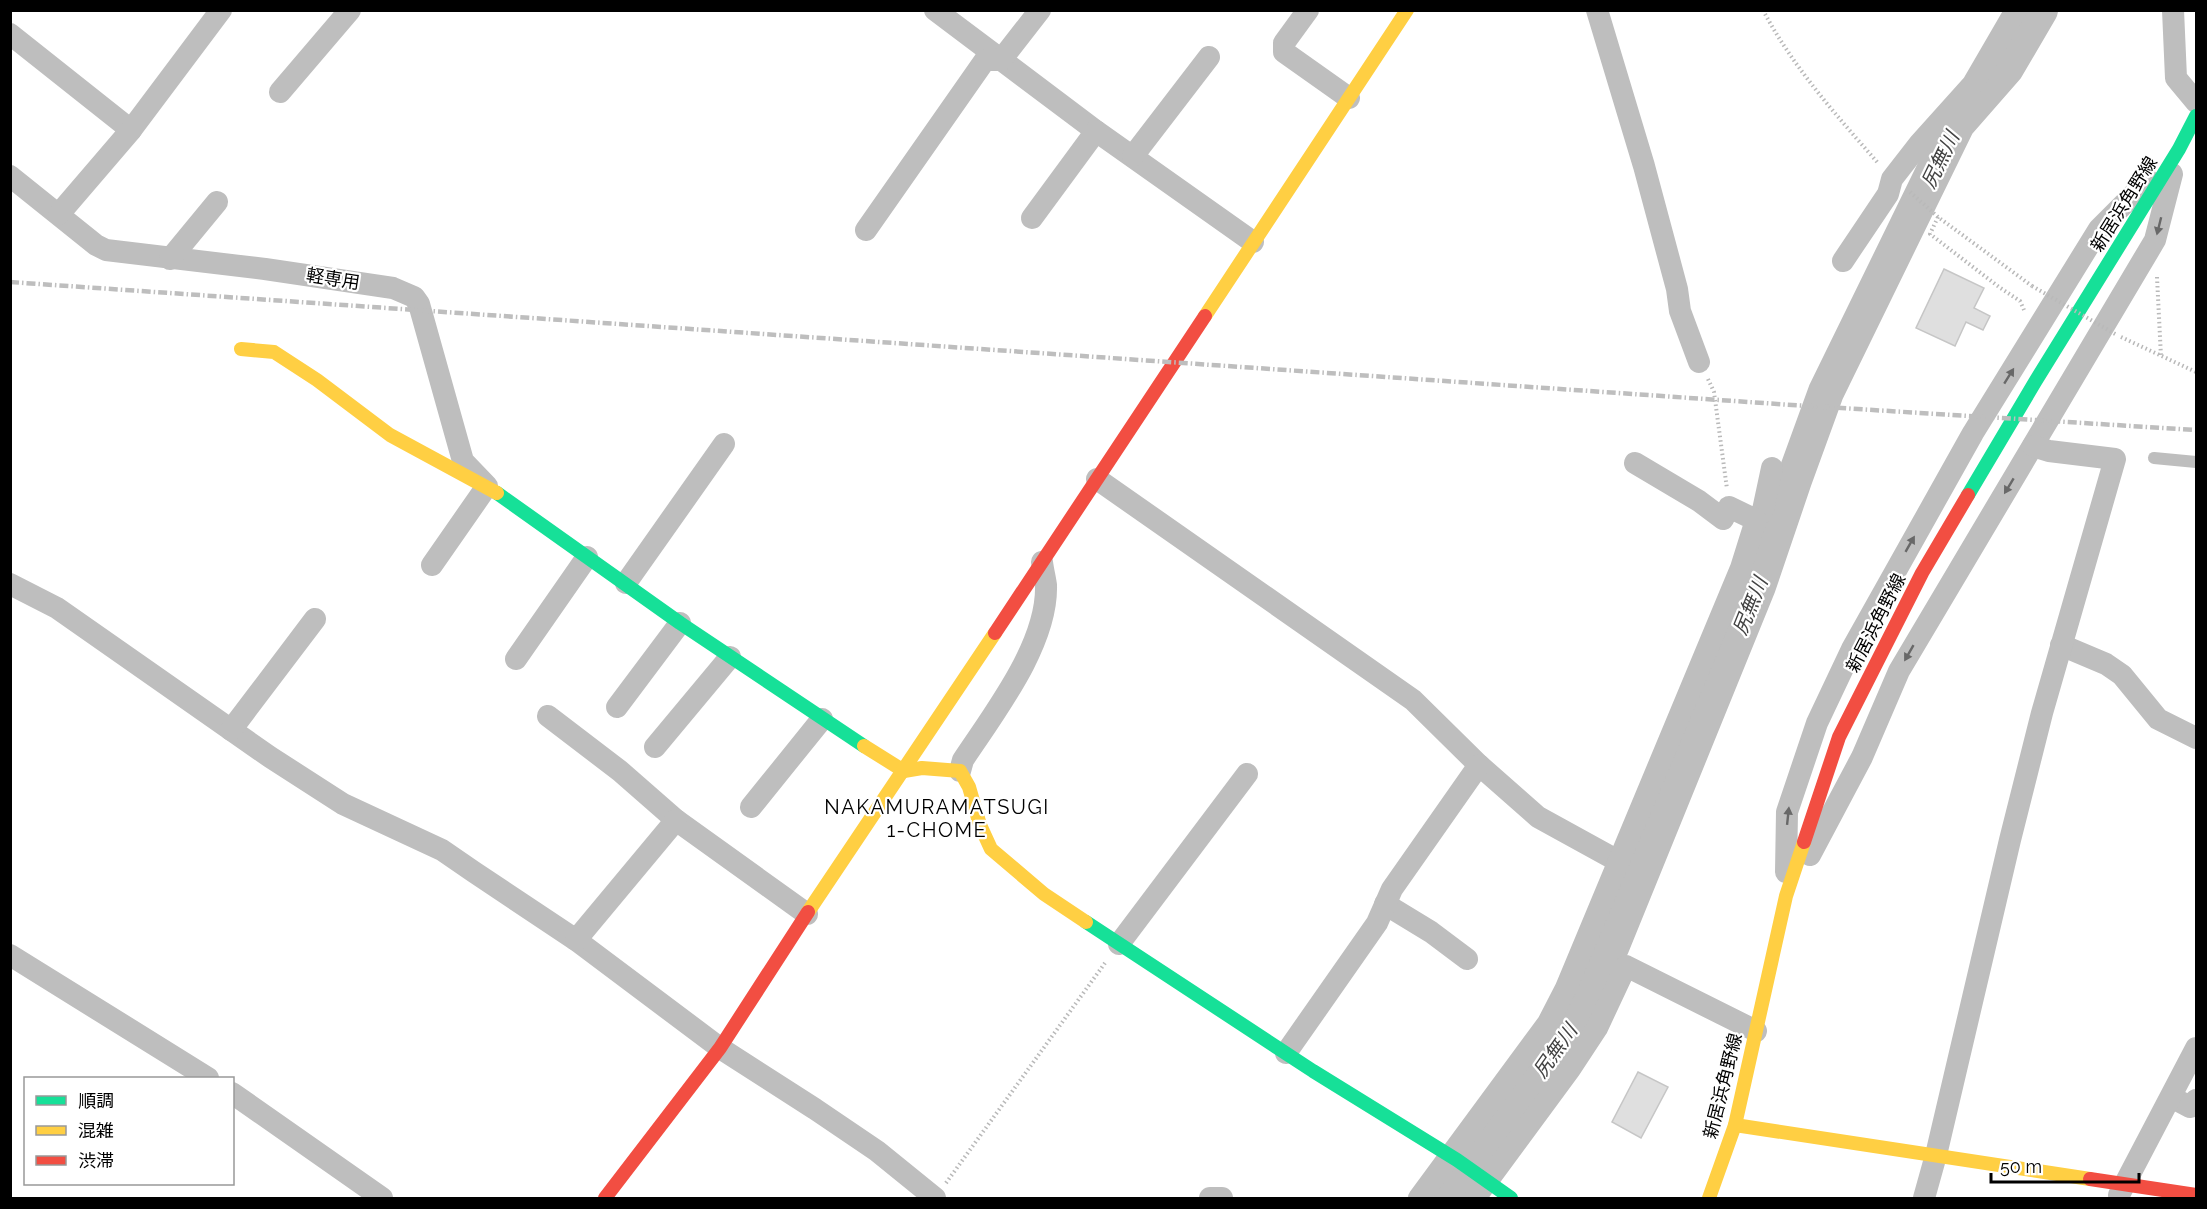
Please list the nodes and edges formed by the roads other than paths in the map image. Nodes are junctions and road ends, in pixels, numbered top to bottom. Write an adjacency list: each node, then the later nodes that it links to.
1 (221, 10): 16 (street)
2 (350, 10): 13 (street)
3 (935, 10): 12 (street)
4 (1040, 10): 12 (street)
5 (1308, 10): 14 (street)
6 (1407, 10): 14 (street)
7 (1597, 10): 29 (street)
8 (2016, 10): 27 (street)
9 (2174, 10): 15 (street)
10 (10, 34): 16 (street)
11 (1209, 57): 19 (street)
12 (1001, 60): 17 (street); 24 (street)
13 (280, 92)
14 (1349, 98): 25 (street)
15 (2196, 102)
16 (131, 130): 22 (street)
17 (1096, 131): 19 (street); 23 (street)
18 (2190, 134): 31 (street, one-way to 31); 62 (street)
19 (1133, 156): 25 (street)
20 (13, 183): 22 (street, 軽専用)
21 (217, 202): 26 (street)
22 (59, 214): 26 (street, 軽専用)
23 (1032, 218)
24 (866, 230)
25 (1253, 242): 36 (street)
26 (171, 259): 37 (street, 軽専用)
27 (1843, 261)
28 (241, 349): 37 (street)
29 (1699, 362)
30 (724, 444): 42 (street)
31 (2033, 446): 46 (street); 62 (street, one-way to 62)
32 (2154, 459): 33 (lane)
33 (2196, 462)
34 (1635, 463): 38 (street)
35 (1773, 468): 38 (street)
36 (1097, 479): 40 (street); 55 (street)
37 (486, 486): 39 (street); 41 (street)
38 (1756, 520): 61 (street)
39 (586, 557): 42 (street); 48 (street)
40 (1042, 562): 56 (street); 57 (street)
41 (432, 565)
42 (627, 583): 45 (street)
43 (10, 584): 52 (street)
44 (315, 619): 52 (street)
45 (680, 623): 47 (street); 49 (street)
46 (2061, 645): 53 (street); 78 (street)
47 (730, 657): 51 (street); 54 (street)
48 (516, 659)
49 (616, 707)
50 (548, 716): 60 (street)
51 (822, 719): 56 (street); 59 (street)
52 (231, 730): 65 (street)
53 (2196, 738)
54 (655, 747)
55 (1479, 765): 61 (street); 63 (street)
56 (904, 771): 57 (street); 64 (street)
57 (960, 771): 66 (street)
58 (1247, 774): 66 (street)
59 (750, 807)
60 (676, 820): 64 (street); 65 (street)
61 (1618, 861): 79 (street)
62 (1786, 896): 69 (street, 新居浜角野線)
63 (1385, 904): 68 (street); 72 (street)
64 (807, 914): 70 (street)
65 (576, 940): 70 (street)
66 (1119, 944): 72 (street)
67 (10, 955): 73 (street)
68 (1467, 959)
69 (1756, 1031): 77 (street, 新居浜角野線); 80 (street)
70 (720, 1048): 82 (street); 85 (street)
71 (2196, 1048): 75 (street)
72 (1286, 1053): 79 (street)
73 (206, 1077)
74 (234, 1094): 84 (street)
75 (2171, 1097): 76 (street); 81 (street)
76 (2196, 1100)
77 (1735, 1125): 78 (street); 90 (street, 新居浜角野線)
78 (1936, 1155): 81 (street); 91 (street)
79 (1454, 1158): 80 (street); 88 (street)
80 (1481, 1186): 89 (street)
81 (2121, 1192): 83 (street)
82 (939, 1194)
83 (2196, 1195)
84 (382, 1198)
85 (604, 1198)
86 (1210, 1198): 87 (street)
87 (1222, 1198)
88 (1419, 1198)
89 (1511, 1198)
90 (1709, 1198)
91 (1924, 1198)

